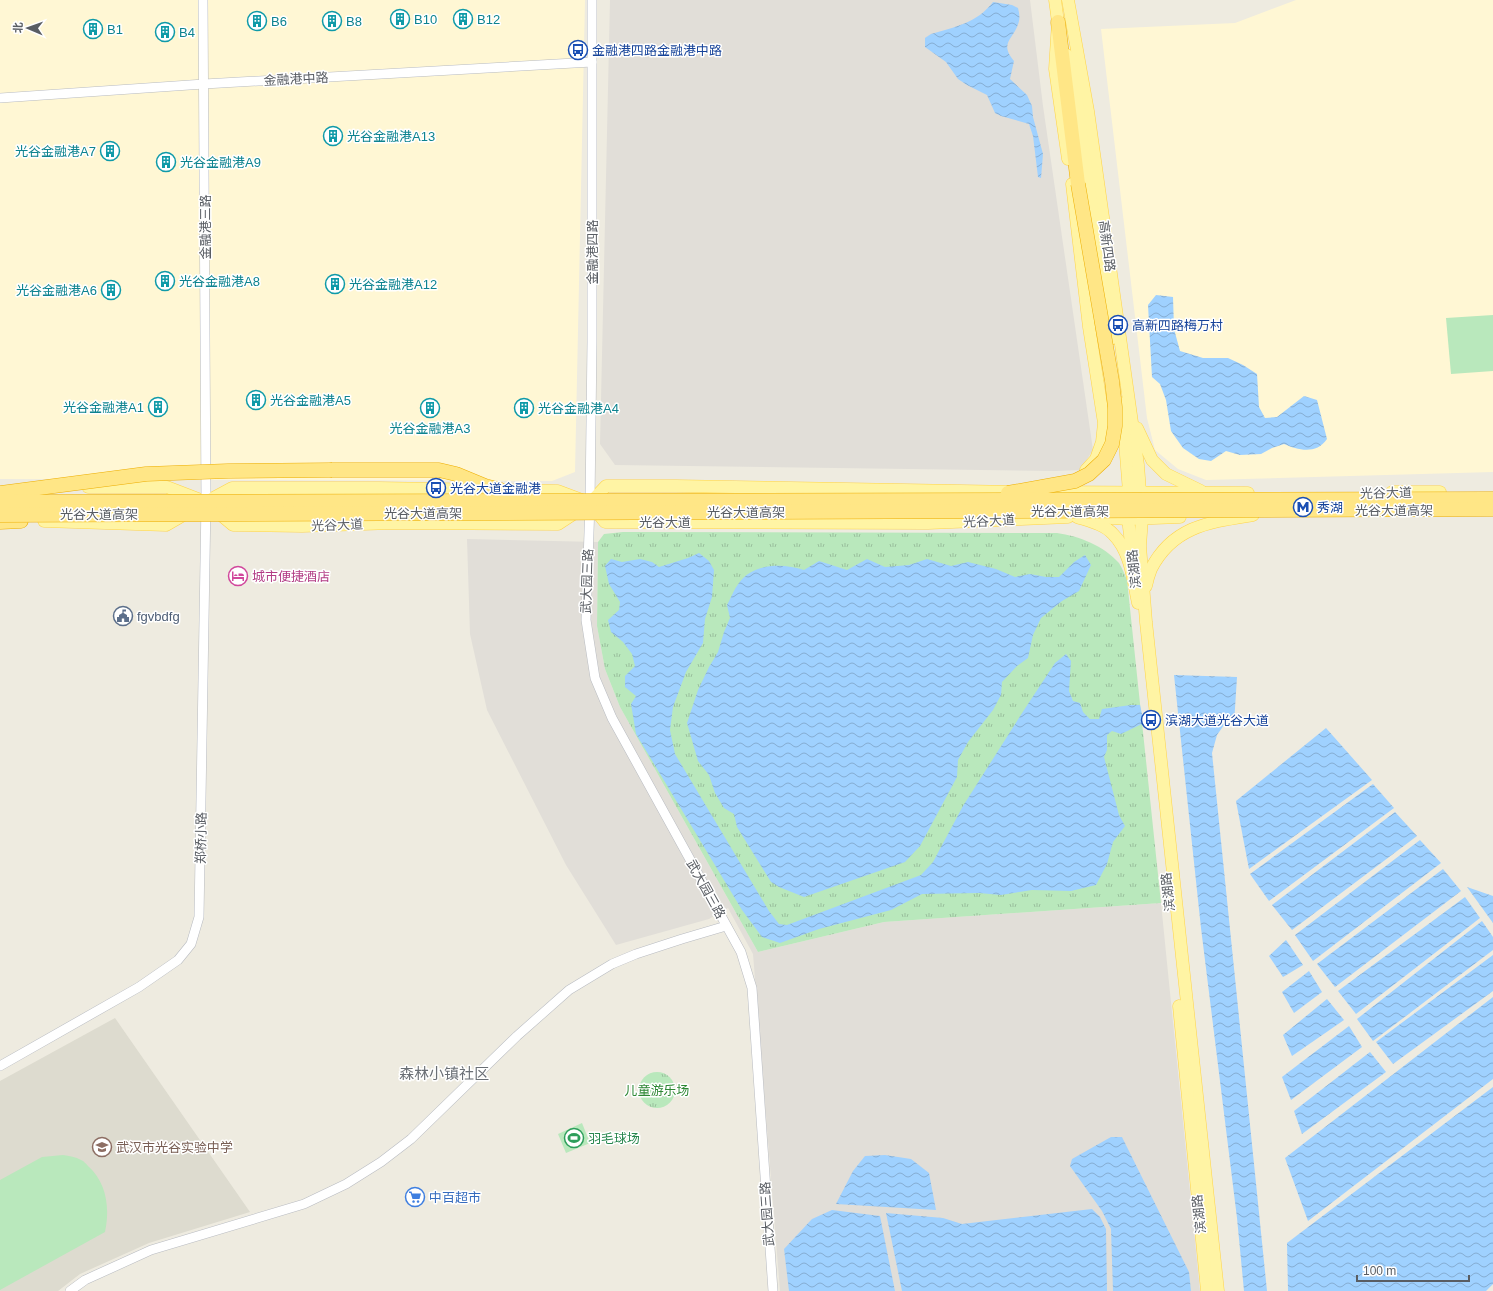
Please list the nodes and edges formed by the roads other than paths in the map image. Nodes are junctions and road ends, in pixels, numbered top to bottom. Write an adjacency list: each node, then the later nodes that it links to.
1 (203, 0): 7 (street, 金融港三路)
2 (592, 0): 6 (street, 金融港四路)
3 (1054, 0): 5 (main road, 高新四路)
4 (1068, 0): 9 (main road, 高新四路)
5 (1058, 22): 12 (main road, 高新四路); 13 (main road, 高新四路); 18 (highway, bridge)
6 (592, 62): 7 (street, 金融港中路); 21 (street, 金融港四路)
7 (204, 84): 8 (street, 金融港中路); 20 (street, 金融港三路)
8 (0, 98)
9 (1130, 412): 13 (main road, 高新四路); 14 (main road)
10 (0, 486): 20 (main road, 光谷大道)
11 (501, 490): 16 (highway, bridge); 20 (main road); 21 (main road)
12 (1024, 492): 13 (main road, 光谷大道); 21 (main road, 光谷大道)
13 (1134, 492): 14 (main road, 光谷大道); 27 (main road, 滨湖路); 28 (main road, 滨湖路)
14 (1228, 492): 15 (main road, 光谷大道)
15 (1493, 492)
16 (0, 493)
17 (1493, 499): 18 (highway, 光谷大道高架, bridge)
18 (931, 500): 19 (highway, 光谷大道高架, bridge)
19 (0, 502)
20 (206, 502): 21 (main road, 光谷大道); 30 (main road); 33 (street, 郑桥小路)
21 (590, 503): 26 (main road, 光谷大道); 32 (street, 武大园三路)
22 (1493, 510): 25 (highway, 光谷大道高架, bridge)
23 (1254, 514): 24 (main road, 光谷大道); 27 (main road, 光谷大道); 31 (main road)
24 (1493, 514)
25 (0, 515)
26 (1077, 517): 28 (main road, 光谷大道); 31 (main road)
27 (1142, 518): 28 (main road, 光谷大道); 31 (main road, 滨湖路)
28 (1128, 519): 31 (main road, 滨湖路)
29 (0, 521): 30 (highway)
30 (21, 521)
31 (1141, 603): 36 (main road, 滨湖路); 37 (main road, 滨湖路)
32 (726, 926): 34 (street); 35 (street, 武大园三路)
33 (0, 1066)
34 (70, 1291)
35 (773, 1291)
36 (1207, 1291)
37 (1218, 1291)

